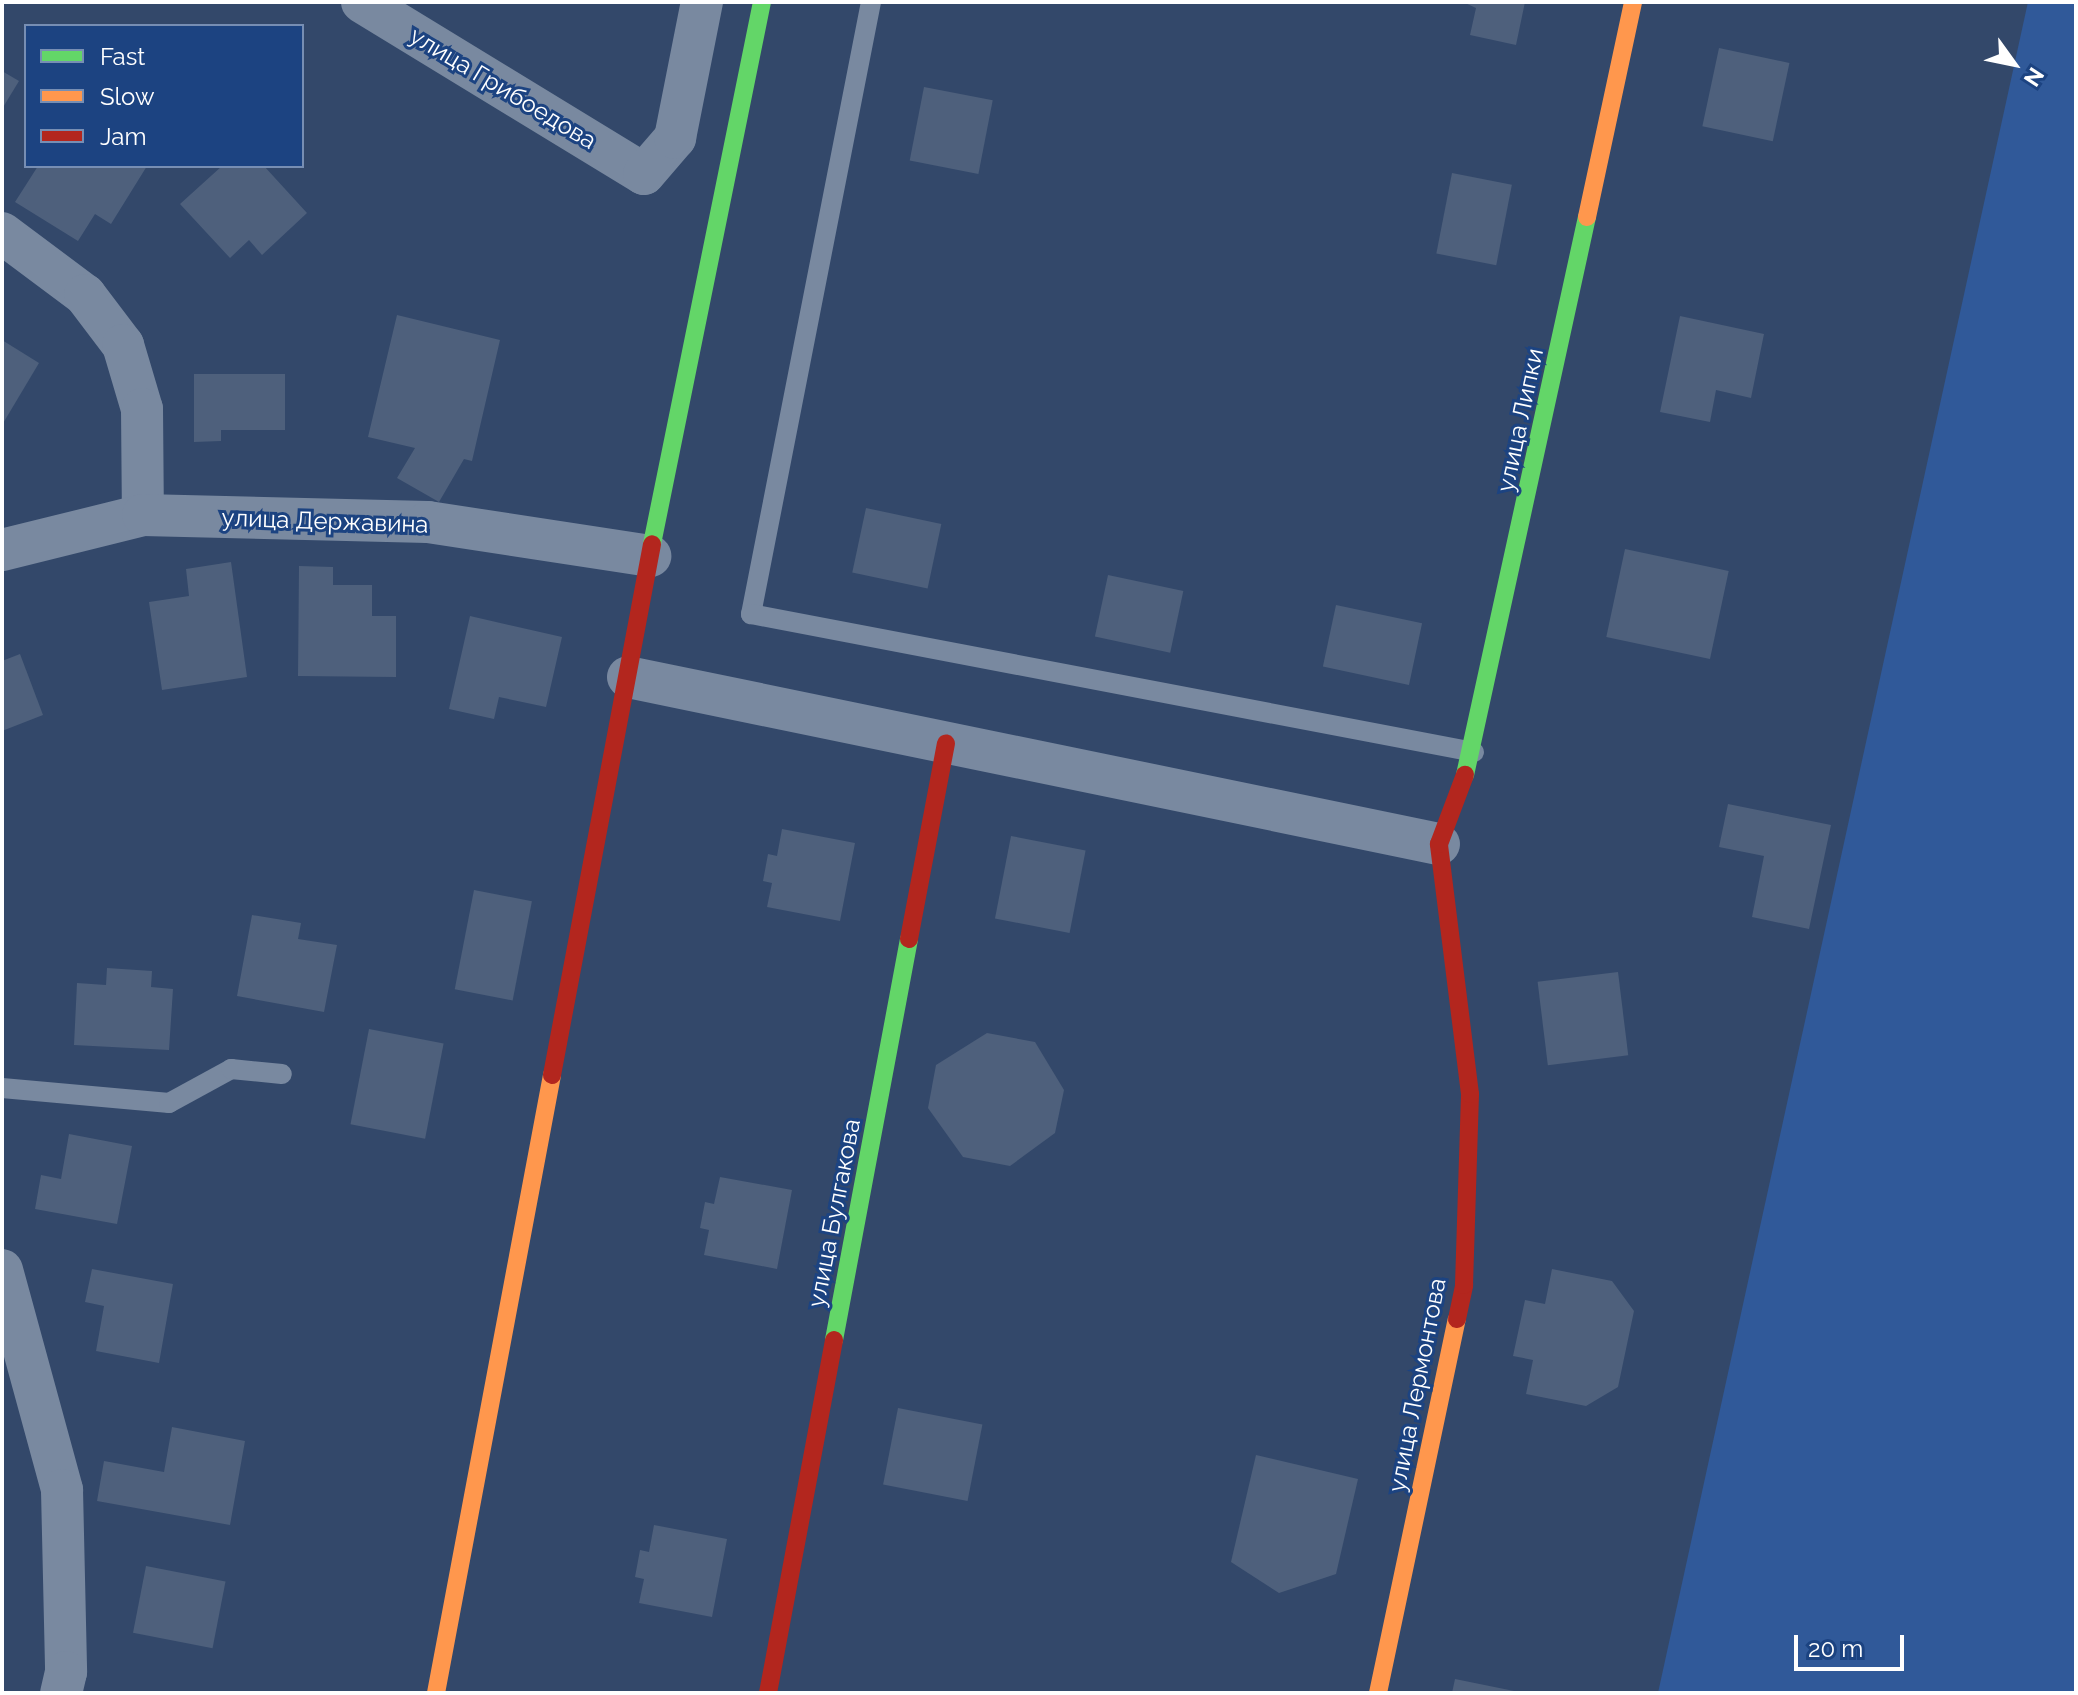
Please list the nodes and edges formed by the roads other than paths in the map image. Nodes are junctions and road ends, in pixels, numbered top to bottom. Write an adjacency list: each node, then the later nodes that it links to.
1 (362, 2): 2 (street, улица Грибоедова)
2 (702, 2)
3 (762, 2): 9 (street)
4 (871, 2): 12 (lane)
5 (1633, 2): 12 (street, улица Липки)
6 (2, 233): 7 (street)
7 (143, 515): 8 (street, улица Державина); 9 (street, улица Державина)
8 (2, 550)
9 (650, 556): 10 (street)
10 (628, 677): 11 (street); 18 (street)
11 (946, 743): 13 (street); 19 (street, улица Булгакова)
12 (1474, 752): 13 (street, улица Липки)
13 (1439, 844): 20 (street, улица Лермонтова)
14 (282, 1074): 15 (lane)
15 (2, 1088)
16 (2, 1270): 17 (street)
17 (61, 1693)
18 (436, 1693)
19 (768, 1693)
20 (1378, 1693)

